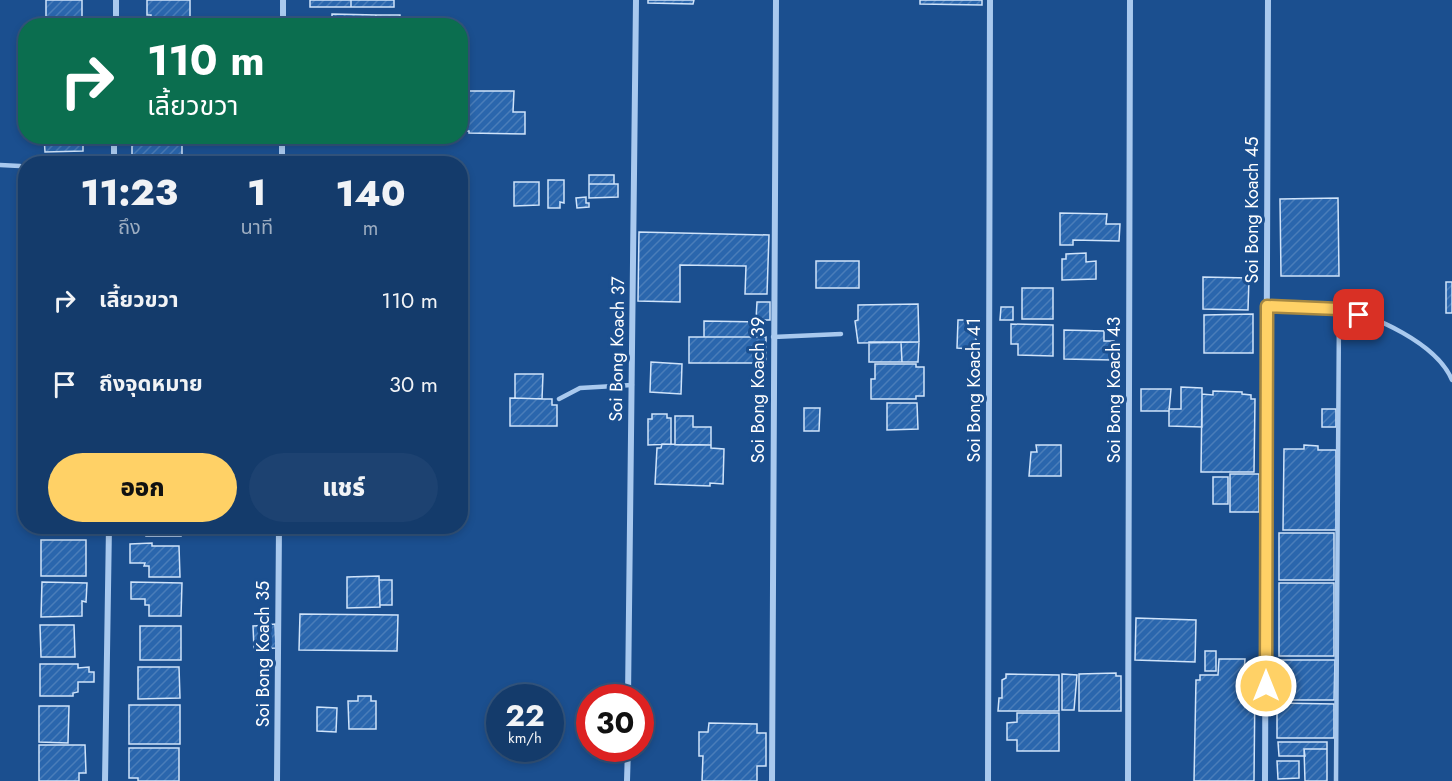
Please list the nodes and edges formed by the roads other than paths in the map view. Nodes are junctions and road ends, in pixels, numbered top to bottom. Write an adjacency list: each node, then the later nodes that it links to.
1 (116, 0): 8 (street)
2 (283, 0): 9 (street)
3 (636, 0): 17 (street, Soi Bong Koach 37)
4 (776, 0): 15 (street, Soi Bong Koach 39)
5 (990, 0): 27 (street, Soi Bong Koach 41)
6 (1130, 0): 28 (street, Soi Bong Koach 43)
7 (1268, 0): 12 (street, Soi Bong Koach 45)
8 (116, 18)
9 (283, 18)
10 (0, 165): 11 (lane)
11 (18, 166)
12 (1267, 306): 13 (lane); 29 (street, Soi Bong Koach 45)
13 (1339, 309): 16 (lane); 30 (lane)
14 (841, 334): 15 (lane)
15 (773, 337): 26 (street, Soi Bong Koach 39)
16 (1452, 380)
17 (632, 385): 18 (lane); 21 (street, Soi Bong Koach 37)
18 (559, 399)
19 (109, 534): 23 (street)
20 (279, 534): 24 (street, Soi Bong Koach 35)
21 (628, 684)
22 (627, 762): 25 (street)
23 (105, 781)
24 (277, 781)
25 (627, 781)
26 (771, 781)
27 (988, 781)
28 (1128, 781)
29 (1265, 781)
30 (1336, 781)

